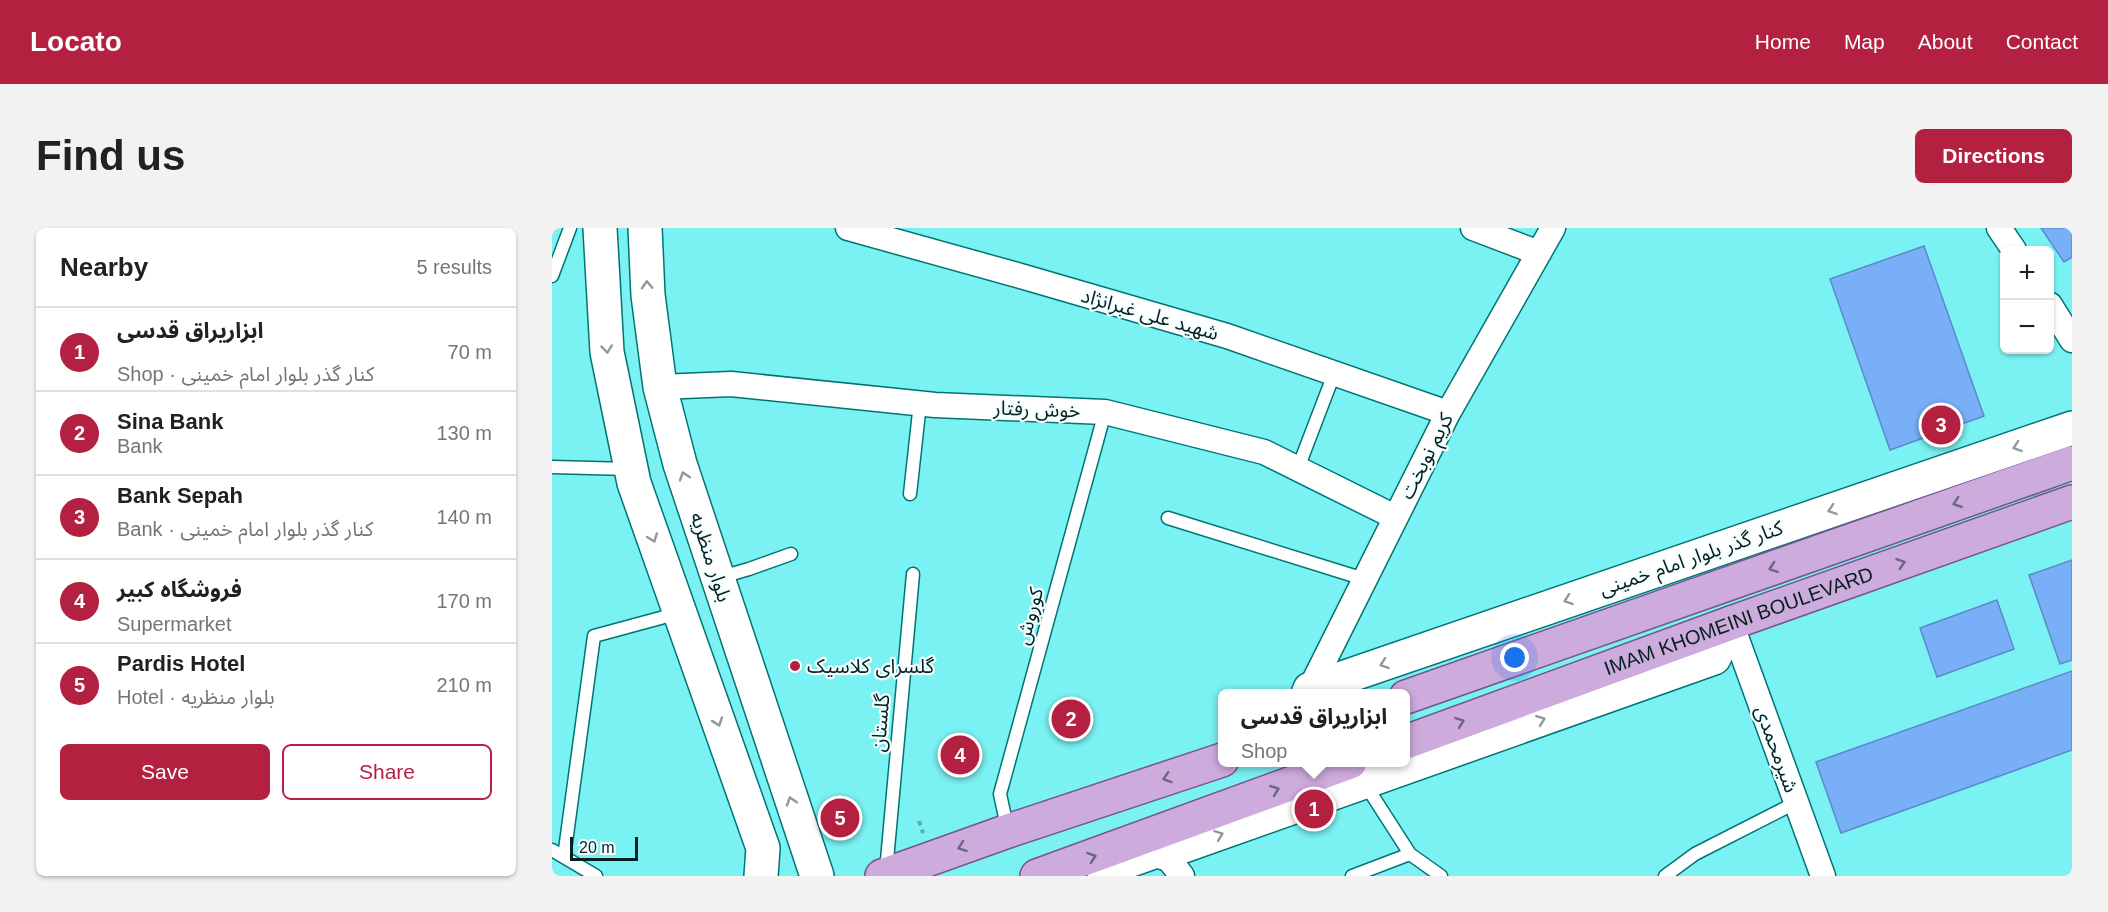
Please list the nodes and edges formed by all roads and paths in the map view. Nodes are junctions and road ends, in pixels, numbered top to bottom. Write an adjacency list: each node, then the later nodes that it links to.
1 (570, 228): 10 (lane)
2 (600, 228): 22 (main road, one-way to 22)
3 (645, 228): 14 (main road, بلوار منظریه, one-way to 3)
4 (848, 228): 13 (street, شهید علی غبرانژاد)
5 (1473, 228): 9 (street)
6 (1553, 228): 9 (street, کریم نوبخت)
7 (1999, 228): 8 (street)
8 (2011, 246)
9 (1539, 253): 17 (street, کریم نوبخت)
10 (552, 276)
11 (2054, 313): 12 (street)
12 (2072, 340)
13 (1334, 374): 17 (street, شهید علی غبرانژاد); 21 (lane)
14 (660, 387): 15 (street, خوش رفتار); 29 (main road, بلوار منظریه, one-way to 14)
15 (920, 404): 16 (street, خوش رفتار); 23 (lane)
16 (1105, 412): 21 (street, خوش رفتار); 42 (lane, کوروش)
17 (1448, 413): 25 (street, کریم نوبخت)
18 (2072, 428): 34 (main road, کنار گذر بلوار امام خمینی, one-way to 34)
19 (2072, 463): 35 (main road, IMAM KHOMEINI BOULEVARD, one-way to 35)
20 (552, 467): 22 (lane)
21 (1298, 468): 25 (street, خوش رفتار)
22 (631, 470): 31 (main road, one-way to 31)
23 (910, 494)
24 (2072, 502): 32 (main road, IMAM KHOMEINI BOULEVARD, one-way to 24)
25 (1395, 517): 30 (street, کریم نوبخت)
26 (1168, 518): 30 (lane)
27 (791, 554): 29 (lane)
28 (913, 574): 49 (lane, گلستان)
29 (717, 578): 43 (main road, بلوار منظریه, one-way to 29)
30 (1364, 579): 33 (street, کریم نوبخت)
31 (680, 613): 46 (lane); 48 (main road, one-way to 48)
32 (1731, 622): 36 (main road, IMAM KHOMEINI BOULEVARD, one-way to 32); 37 (main road, one-way to 32); 41 (street, شیرمحمدی)
33 (1310, 689)
34 (1315, 689)
35 (1410, 696)
36 (1410, 741)
37 (1410, 756)
38 (1218, 761): 42 (main road, one-way to 42)
39 (1376, 767): 40 (main road, one-way to 39)
40 (1357, 773): 45 (lane); 47 (main road, one-way to 40)
41 (1797, 802): 56 (lane); 57 (street, شیرمحمدی)
42 (1008, 831): 49 (main road, one-way to 49)
43 (801, 832): 48 (main road); 51 (main road, بلوار منظریه)
44 (552, 850): 46 (lane)
45 (1410, 854): 54 (lane); 55 (lane)
46 (564, 857): 50 (lane)
47 (1163, 860): 52 (main road, one-way to 47); 53 (street)
48 (762, 862)
49 (884, 875)
50 (596, 876)
51 (817, 876)
52 (1037, 876)
53 (1100, 876)
54 (1352, 876)
55 (1441, 876)
56 (1665, 876)
57 (1822, 876)

